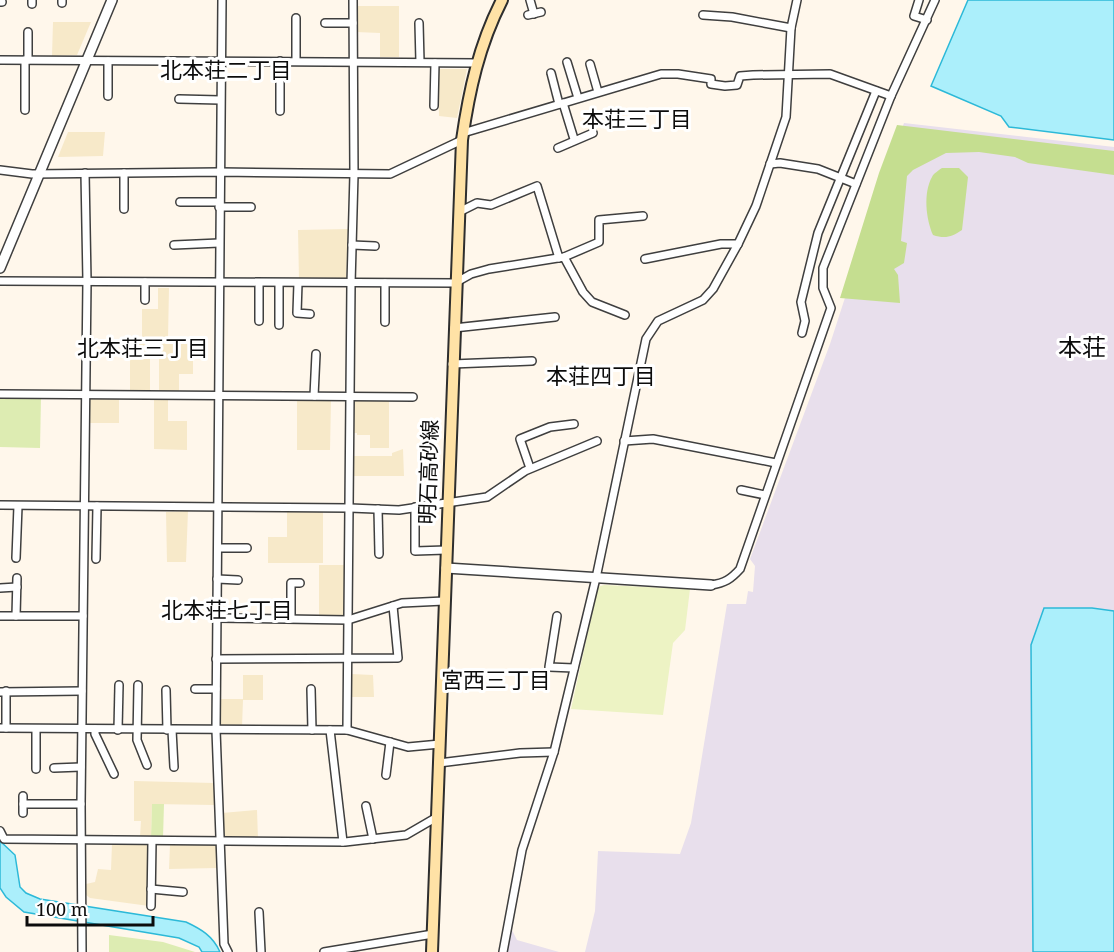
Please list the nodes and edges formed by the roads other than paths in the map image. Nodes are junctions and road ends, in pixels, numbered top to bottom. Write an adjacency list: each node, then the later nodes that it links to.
1 (112, 0): 20 (street)
2 (222, 0): 21 (street)
3 (354, 0): 14 (street)
4 (502, 0): 29 (main road, 明石高砂線)
5 (530, 0): 9 (street)
6 (797, 0): 16 (street)
7 (919, 0): 12 (street)
8 (935, 0): 12 (street)
9 (534, 14)
10 (703, 15): 16 (street)
11 (296, 18): 24 (street)
12 (927, 20): 36 (street)
13 (325, 23): 14 (street)
14 (353, 23): 25 (street)
15 (419, 23): 26 (street)
16 (791, 28): 32 (street)
17 (28, 32): 19 (street)
18 (0, 60): 19 (street)
19 (26, 60): 20 (street); 42 (street)
20 (86, 60): 22 (street); 53 (street)
21 (220, 60): 22 (street); 23 (street); 39 (street)
22 (108, 61): 35 (street)
23 (280, 61): 24 (street); 43 (street)
24 (296, 61): 25 (street)
25 (353, 62): 26 (street); 54 (street)
26 (420, 62): 28 (street)
27 (567, 62): 37 (street)
28 (435, 63): 29 (street); 41 (street)
29 (476, 63): 45 (main road, 明石高砂線)
30 (590, 64): 34 (street)
31 (551, 73): 40 (street)
32 (788, 74): 33 (street); 34 (street); 48 (street)
33 (876, 91): 36 (street); 55 (street)
34 (598, 92): 37 (street)
35 (108, 96)
36 (891, 96): 56 (street)
37 (578, 98): 40 (street)
38 (179, 99): 39 (street)
39 (220, 100): 51 (street)
40 (561, 103): 45 (street); 46 (street)
41 (434, 106)
42 (25, 110)
43 (280, 111)
44 (593, 133): 46 (street)
45 (462, 137): 54 (street); 61 (main road, 明石高砂線)
46 (574, 139): 47 (street)
47 (558, 148)
48 (770, 164): 55 (street); 64 (street)
49 (0, 170): 53 (street)
50 (124, 172): 51 (street); 52 (street); 60 (street)
51 (220, 172): 54 (street); 58 (street)
52 (85, 173): 53 (street); 73 (street)
53 (37, 174): 68 (street)
54 (354, 174): 66 (street)
55 (841, 178): 56 (street); 92 (street)
56 (856, 184): 105 (street)
57 (180, 202): 58 (street)
58 (219, 205): 59 (street); 63 (street)
59 (251, 207)
60 (124, 209)
61 (458, 213): 69 (street); 80 (main road, 明石高砂線)
62 (643, 216): 69 (street)
63 (219, 243): 65 (street); 75 (street)
64 (738, 244): 70 (street); 104 (street)
65 (174, 245)
66 (352, 245): 67 (street); 81 (street)
67 (375, 246)
68 (4, 247): 71 (street)
69 (561, 258): 80 (street); 85 (street)
70 (645, 259)
71 (0, 267)
72 (0, 281): 73 (street)
73 (87, 281): 74 (street); 97 (street)
74 (145, 282): 75 (street); 82 (street)
75 (218, 283): 76 (street); 98 (street)
76 (259, 283): 77 (street); 88 (street)
77 (279, 283): 78 (street); 90 (street)
78 (298, 283): 81 (street); 84 (street)
79 (385, 283): 80 (street); 81 (street); 89 (street)
80 (455, 283): 91 (main road, 明石高砂線)
81 (351, 284): 100 (street)
82 (145, 300)
83 (538, 310): 87 (street)
84 (310, 314)
85 (625, 315)
86 (555, 317): 87 (street)
87 (538, 319): 91 (street)
88 (259, 321)
89 (385, 322)
90 (279, 325)
91 (454, 328): 95 (main road, 明石高砂線)
92 (802, 333)
93 (316, 354): 99 (street)
94 (532, 361): 95 (street)
95 (452, 364): 109 (main road, 明石高砂線)
96 (0, 394): 97 (street)
97 (85, 395): 98 (street); 112 (street)
98 (218, 396): 99 (street); 115 (street)
99 (314, 396): 100 (street)
100 (350, 396): 101 (street); 116 (street)
101 (412, 397)
102 (574, 424): 106 (street)
103 (597, 441): 106 (street)
104 (624, 441): 105 (street); 126 (street)
105 (776, 463): 108 (street)
106 (530, 468): 109 (street)
107 (741, 490): 108 (street)
108 (765, 495): 130 (street)
109 (447, 503): 114 (street); 120 (main road, 明石高砂線)
110 (0, 505): 111 (street)
111 (18, 506): 112 (street); 122 (street)
112 (84, 506): 113 (street); 137 (street)
113 (97, 506): 115 (street); 123 (street)
114 (415, 507): 117 (street); 120 (street)
115 (218, 508): 116 (street); 118 (street)
116 (350, 508): 117 (street); 141 (street)
117 (378, 509): 121 (street)
118 (218, 548): 119 (street); 127 (street)
119 (247, 548)
120 (446, 550): 124 (main road, 明石高砂線)
121 (379, 554)
122 (16, 558)
123 (96, 559)
124 (446, 568): 126 (street); 133 (main road, 明石高砂線)
125 (17, 578): 132 (street)
126 (596, 578): 130 (street); 144 (street)
127 (217, 579): 128 (street); 139 (street)
128 (238, 579)
129 (300, 583): 140 (street)
130 (711, 585)
131 (0, 588): 132 (street)
132 (16, 588): 136 (street)
133 (444, 601): 134 (street); 165 (main road, 明石高砂線)
134 (393, 606): 141 (street); 142 (street)
135 (0, 616): 136 (street)
136 (16, 616): 137 (street)
137 (83, 616): 151 (street)
138 (556, 616): 144 (street)
139 (217, 618): 140 (street); 143 (street)
140 (291, 619): 141 (street)
141 (348, 620): 142 (street)
142 (347, 658): 143 (street); 163 (street)
143 (216, 659): 148 (street)
144 (574, 668): 166 (street)
145 (119, 685): 157 (street)
146 (138, 685): 158 (street)
147 (195, 689): 148 (street)
148 (216, 689): 160 (street)
149 (311, 689): 161 (street)
150 (166, 690): 159 (street)
151 (82, 691): 152 (street); 155 (street)
152 (3, 692): 153 (street)
153 (3, 728): 154 (street)
154 (36, 729): 155 (street); 172 (street)
155 (82, 729): 156 (street); 169 (street)
156 (95, 729): 157 (street); 173 (street)
157 (118, 730): 158 (street)
158 (137, 730): 159 (street); 168 (street)
159 (169, 730): 160 (street); 170 (street)
160 (216, 730): 161 (street); 183 (street)
161 (312, 730): 162 (street)
162 (330, 730): 163 (street); 184 (street)
163 (347, 730): 164 (street)
164 (390, 742): 165 (street); 174 (street)
165 (440, 744): 167 (main road, 明石高砂線)
166 (554, 752): 167 (street); 195 (street)
167 (439, 763): 178 (main road, 明石高砂線)
168 (147, 765)
169 (81, 767): 171 (street); 175 (street)
170 (174, 767)
171 (54, 768)
172 (36, 769)
173 (114, 774)
174 (386, 775)
175 (81, 804): 177 (street); 181 (street)
176 (366, 806): 180 (street)
177 (23, 813)
178 (437, 817): 180 (street); 189 (main road, 明石高砂線)
179 (0, 831): 181 (street)
180 (373, 839): 184 (street)
181 (82, 840): 182 (street); 190 (street)
182 (152, 841): 183 (street); 185 (street)
183 (220, 842): 184 (street); 191 (street)
184 (343, 842)
185 (152, 889): 186 (street); 187 (street)
186 (183, 892)
187 (151, 906)
188 (259, 912): 192 (street)
189 (433, 934): 193 (street); 194 (main road, 明石高砂線)
190 (82, 952)
191 (228, 952)
192 (261, 952)
193 (324, 952)
194 (432, 952)
195 (503, 952)

